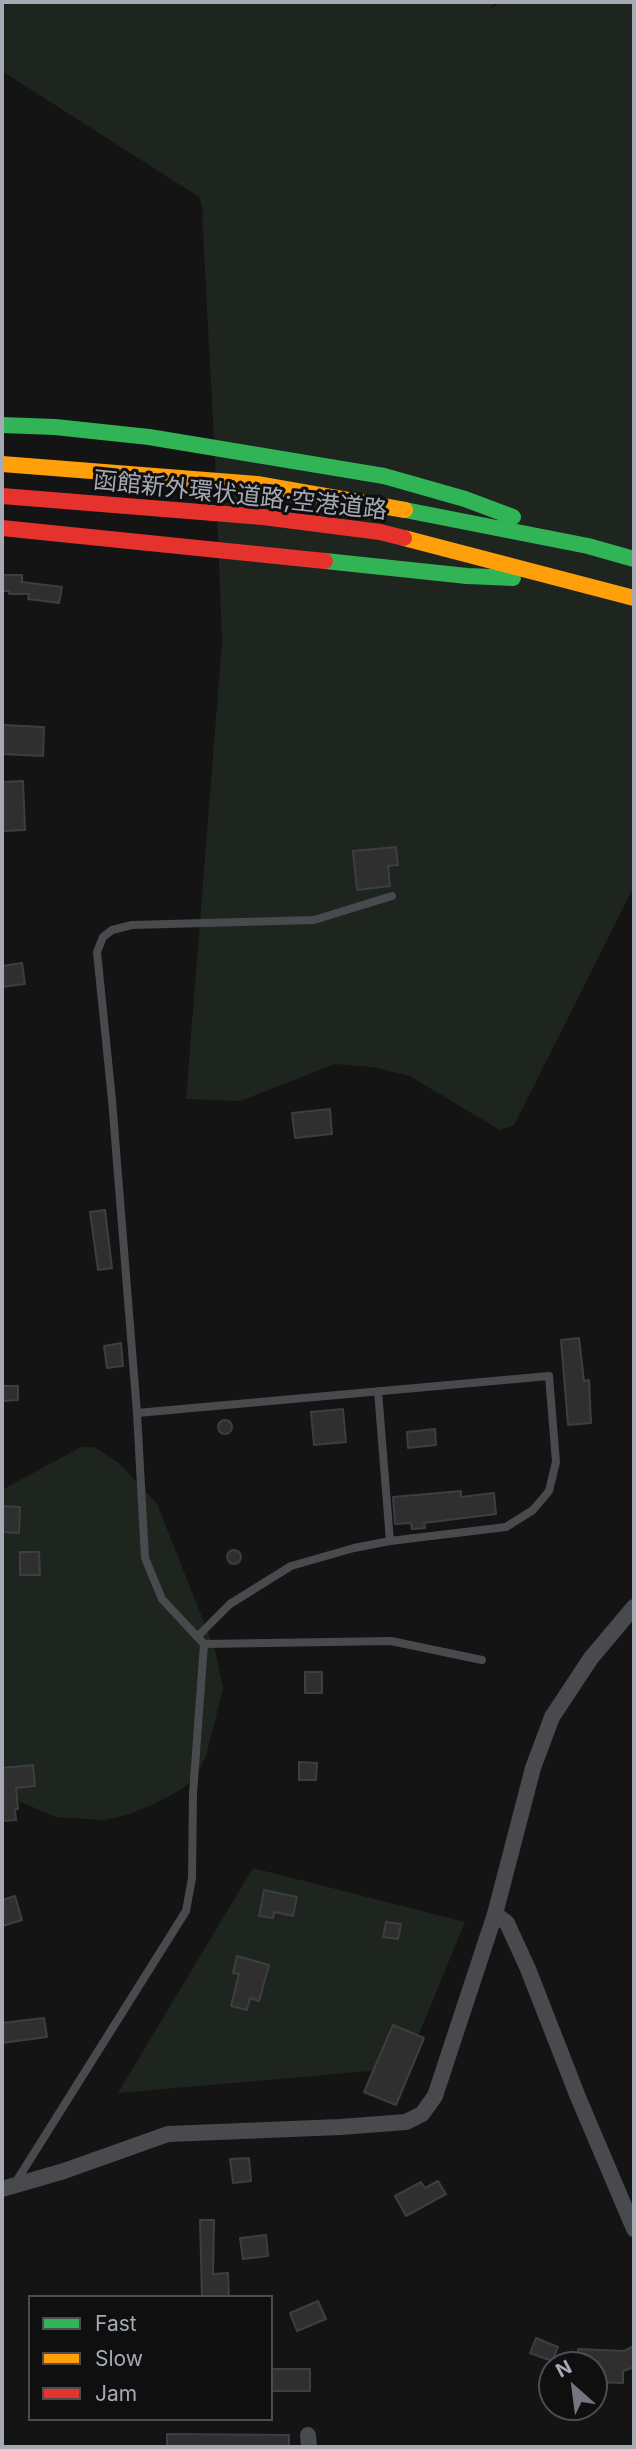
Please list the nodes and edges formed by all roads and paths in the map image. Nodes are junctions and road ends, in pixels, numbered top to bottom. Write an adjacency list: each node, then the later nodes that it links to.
1 (2, 425): 5 (highway)
2 (2, 464): 5 (highway, 函館新外環状道路;空港道路)
3 (2, 496): 7 (highway, 函館新外環状道路;空港道路)
4 (2, 528): 7 (highway)
5 (588, 546): 6 (highway, 函館新外環状道路;空港道路)
6 (634, 559)
7 (579, 582): 8 (highway, 函館新外環状道路;空港道路)
8 (634, 598)
9 (393, 897): 11 (lane)
10 (378, 1391): 11 (lane); 12 (lane); 12 (lane)
11 (137, 1413): 14 (lane)
12 (390, 1541): 14 (lane)
13 (634, 1607): 17 (street)
14 (197, 1637): 15 (lane)
15 (204, 1644): 16 (lane); 18 (lane)
16 (482, 1660)
17 (495, 1914): 18 (street); 19 (street)
18 (7, 2188)
19 (634, 2229)

